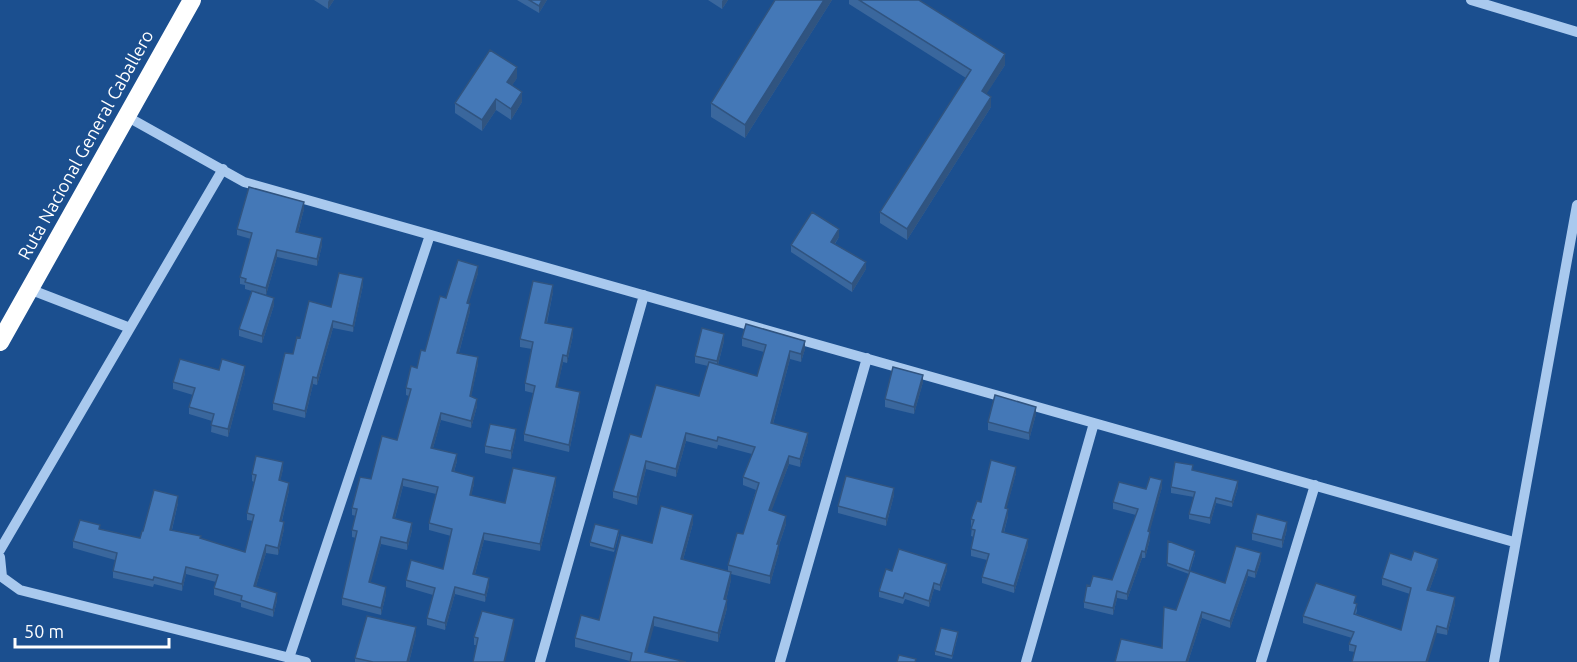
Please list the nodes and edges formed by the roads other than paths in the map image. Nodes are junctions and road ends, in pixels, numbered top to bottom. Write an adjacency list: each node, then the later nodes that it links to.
1 (192, 0): 4 (highway, Ruta Nacional General Caballero)
2 (1471, 0): 3 (street)
3 (1577, 32)
4 (126, 116): 5 (street); 8 (highway, Ruta Nacional General Caballero)
5 (223, 170): 7 (street); 10 (street)
6 (1577, 206): 15 (street)
7 (430, 235): 9 (street); 18 (street)
8 (29, 289): 10 (street); 11 (highway, Ruta Nacional General Caballero)
9 (644, 295): 12 (street); 20 (street)
10 (130, 328): 16 (street)
11 (0, 342)
12 (867, 358): 13 (street); 21 (street)
13 (1094, 423): 14 (street); 22 (street)
14 (1315, 485): 15 (street); 23 (street)
15 (1514, 542): 24 (street)
16 (0, 550)
17 (0, 557): 18 (street)
18 (289, 658): 19 (street)
19 (306, 662)
20 (540, 662)
21 (780, 662)
22 (1026, 662)
23 (1261, 662)
24 (1494, 662)

